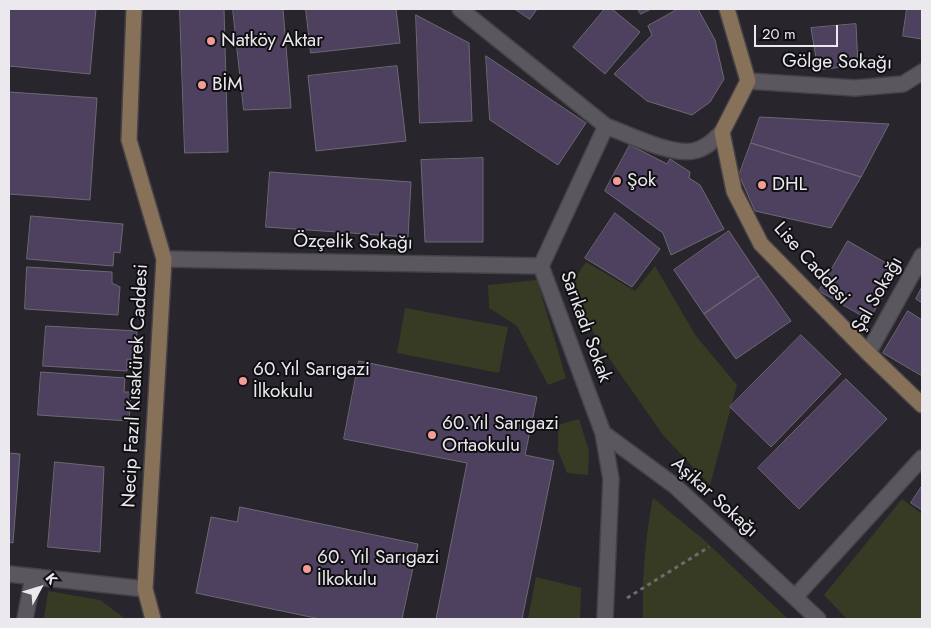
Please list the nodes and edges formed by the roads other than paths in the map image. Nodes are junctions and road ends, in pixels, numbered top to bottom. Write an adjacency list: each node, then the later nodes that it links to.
1 (134, 9): 9 (main road, Necip Fazıl Kısakürek Caddesi)
2 (460, 9): 6 (street)
3 (727, 9): 5 (main road)
4 (922, 72): 5 (street, Gölge Sokağı)
5 (748, 81): 7 (main road)
6 (606, 126): 7 (street); 10 (street, Sarıkadı Sokak)
7 (722, 132): 11 (main road, Lise Caddesi)
8 (922, 256): 11 (street, Şal Sokağı)
9 (164, 259): 10 (street, Özçelik Sokağı); 17 (main road, Necip Fazıl Kısakürek Caddesi)
10 (541, 266): 13 (street, Sarıkadı Sokak)
11 (868, 353): 12 (main road, Lise Caddesi)
12 (922, 405)
13 (603, 433): 18 (street, Aşikar Sokağı); 19 (street, Sarıkadı Sokak)
14 (922, 458): 18 (street)
15 (9, 574): 16 (street)
16 (33, 577): 17 (street); 20 (street)
17 (145, 589): 21 (main road, Necip Fazıl Kısakürek Caddesi)
18 (795, 597): 22 (street, Aşikar Sokağı)
19 (605, 615)
20 (25, 619)
21 (153, 619)
22 (818, 619)

